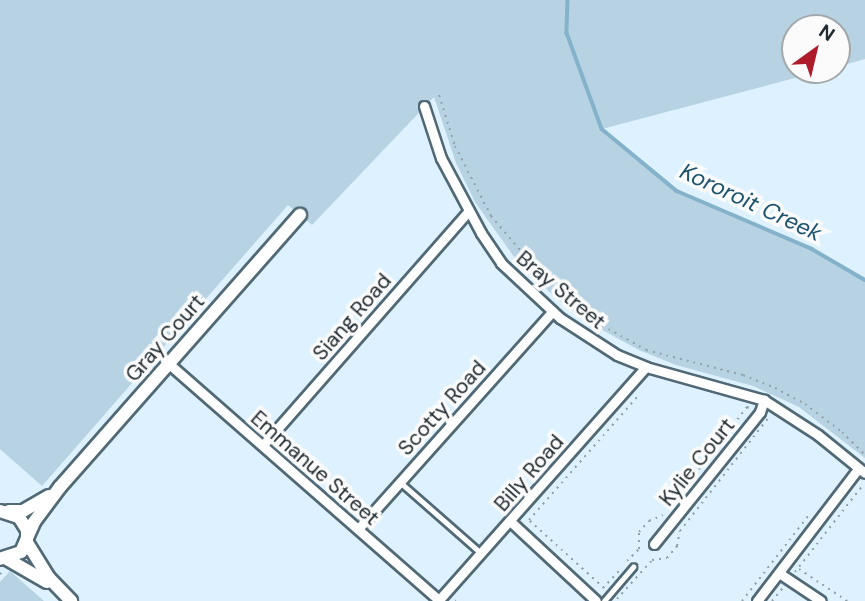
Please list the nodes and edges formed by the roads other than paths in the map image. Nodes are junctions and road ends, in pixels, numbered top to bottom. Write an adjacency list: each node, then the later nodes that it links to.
1 (424, 106): 2 (street, Bray Street)
2 (468, 212): 4 (street, Bray Street); 8 (street, Siang Road)
3 (300, 215): 5 (street, Gray Court)
4 (553, 311): 6 (street, Bray Street); 10 (street, Scotty Road)
5 (168, 363): 8 (street, Emmanue Street); 11 (street, Gray Court)
6 (646, 367): 7 (street, Bray Street); 13 (street, Billy Road)
7 (764, 400): 9 (street, Bray Street); 16 (street, Kylie Court)
8 (263, 445): 14 (street, Emmanue Street)
9 (859, 473): 20 (street)
10 (400, 482): 14 (street, Scotty Road); 17 (lane)
11 (60, 487): 12 (street); 15 (street)
12 (2, 511): 15 (street)
13 (510, 521): 17 (street, Billy Road); 23 (street)
14 (358, 529): 22 (street, Emmanue Street)
15 (27, 540): 18 (street); 21 (street)
16 (654, 544)
17 (481, 553): 22 (street, Billy Road)
18 (4, 559): 21 (street)
19 (633, 567): 24 (lane)
20 (779, 573): 25 (street); 26 (street)
21 (69, 599)
22 (438, 600)
23 (596, 601)
24 (604, 601)
25 (757, 601)
26 (821, 601)

